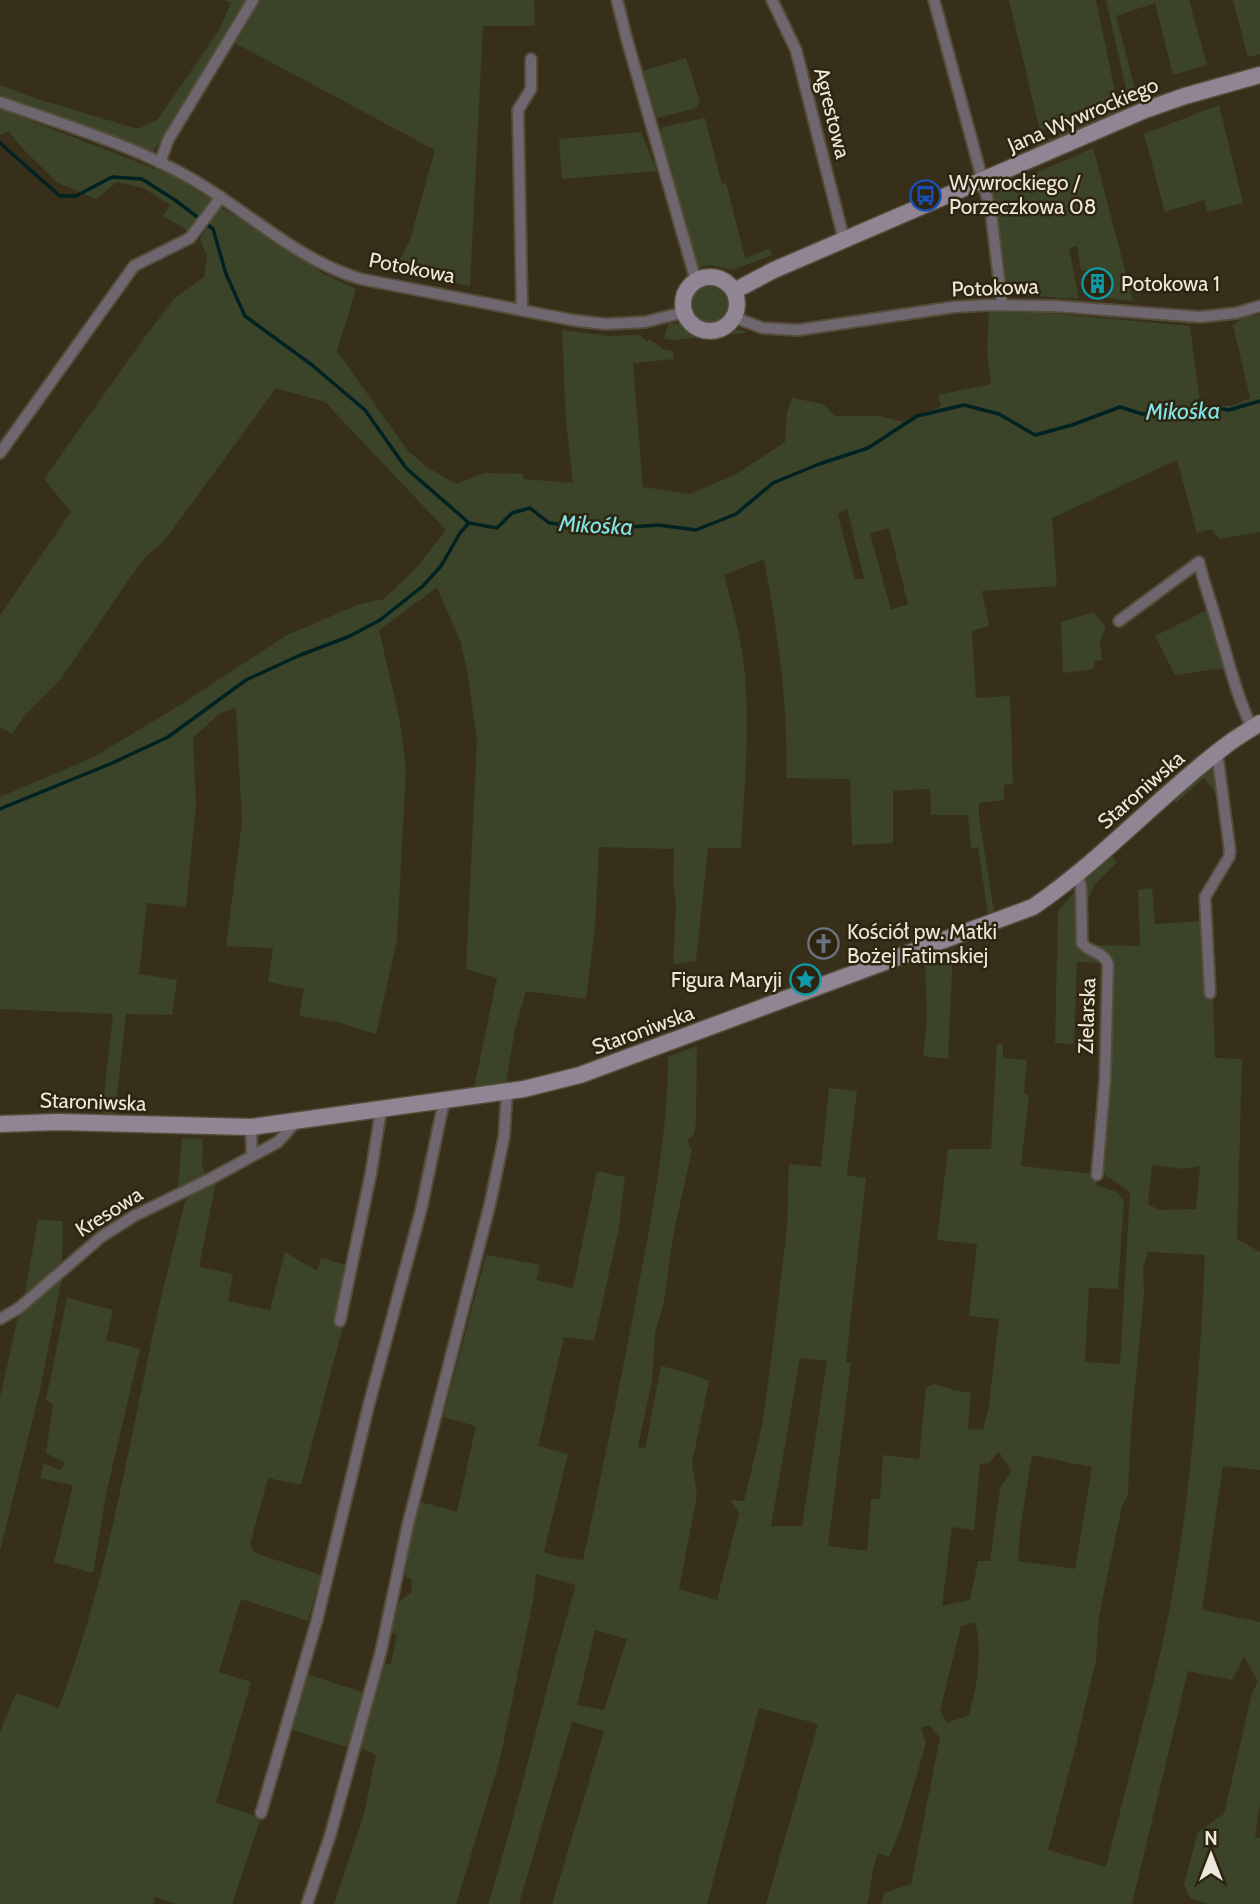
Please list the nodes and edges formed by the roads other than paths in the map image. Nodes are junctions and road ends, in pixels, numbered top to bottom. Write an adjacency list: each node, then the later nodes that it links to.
1 (253, 0): 8 (street)
2 (617, 0): 12 (street)
3 (772, 0): 11 (street, Agrestowa)
4 (934, 0): 9 (street)
5 (531, 59): 16 (street)
6 (1260, 75): 9 (street, Jana Wywrockiego)
7 (0, 102): 8 (street, Potokowa)
8 (160, 163): 10 (street, Potokowa)
9 (982, 180): 11 (street, Jana Wywrockiego); 14 (street)
10 (221, 197): 16 (street, Potokowa); 19 (street)
11 (844, 240): 13 (street, Jana Wywrockiego)
12 (696, 281): 13 (street); 17 (street)
13 (734, 291): 18 (street)
14 (1002, 305): 15 (street, Potokowa); 18 (street, Potokowa)
15 (1260, 306)
16 (522, 310): 17 (street, Potokowa)
17 (685, 312): 18 (street)
18 (733, 317)
19 (0, 453)
20 (1119, 621): 21 (street)
21 (1256, 726): 22 (street, Staroniwska)
22 (1217, 752): 23 (street, Staroniwska); 24 (street)
23 (1079, 873): 25 (street, Staroniwska); 32 (street, Zielarska)
24 (1210, 993)
25 (507, 1092): 26 (street, Staroniwska); 36 (street)
26 (444, 1101): 27 (street, Staroniwska); 35 (street)
27 (380, 1110): 28 (street, Staroniwska); 34 (street)
28 (296, 1122): 30 (street, Staroniwska); 31 (street, Kresowa)
29 (0, 1124): 30 (street, Staroniwska)
30 (251, 1127): 31 (street)
31 (253, 1156): 33 (street, Kresowa)
32 (1097, 1175)
33 (0, 1320)
34 (340, 1321)
35 (261, 1813)
36 (307, 1904)

